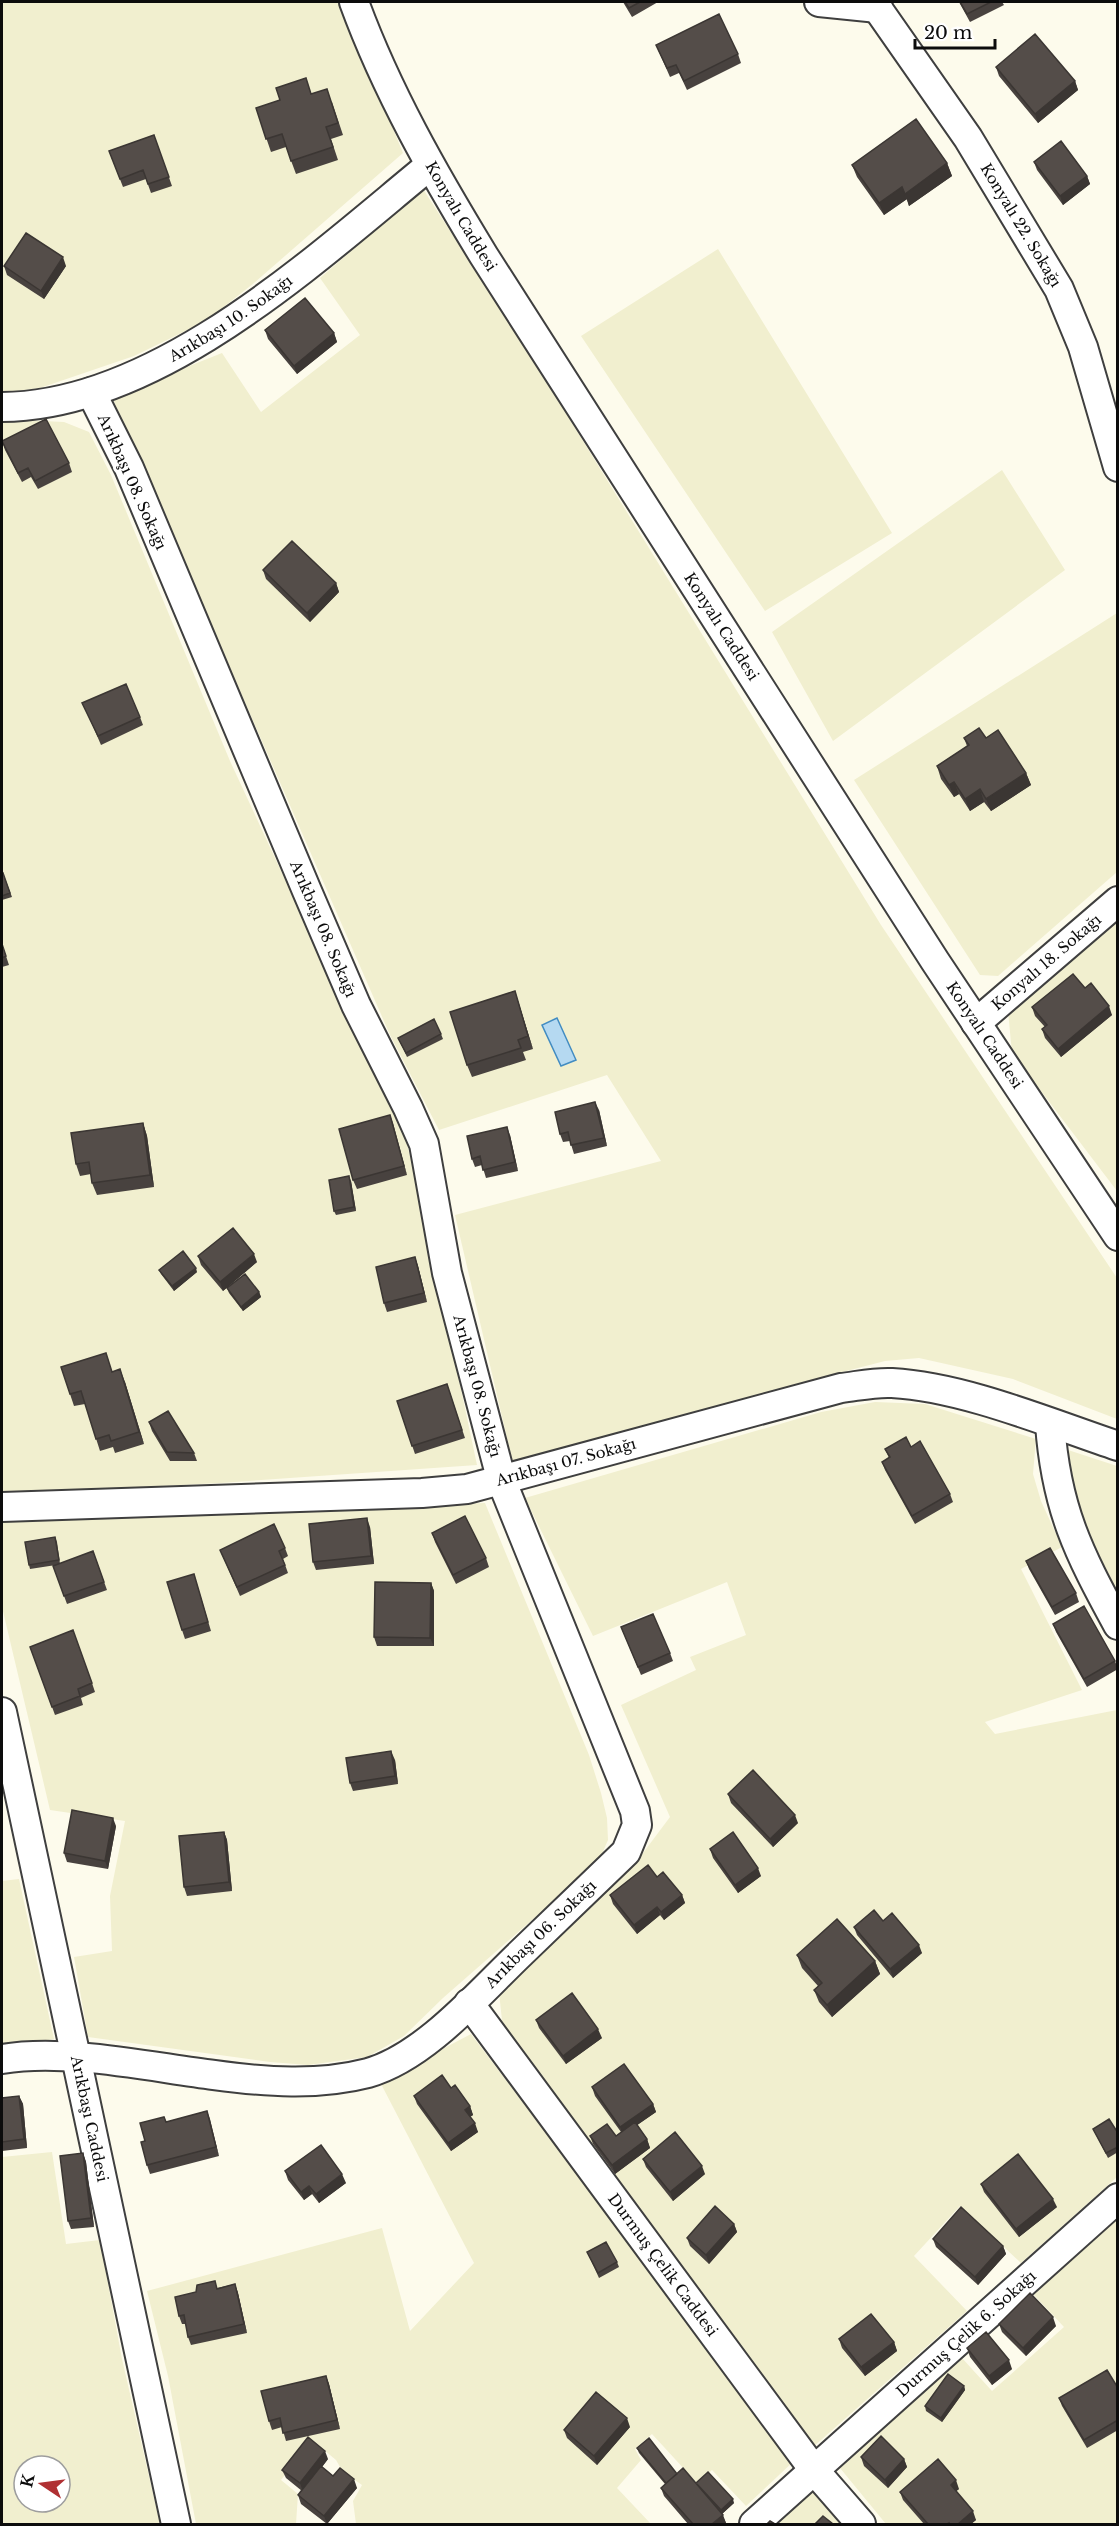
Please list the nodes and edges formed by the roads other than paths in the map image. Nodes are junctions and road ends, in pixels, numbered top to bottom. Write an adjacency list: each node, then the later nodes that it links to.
1 (354, 2): 4 (street, Konyalı Caddesi)
2 (819, 2): 3 (street)
3 (877, 4): 7 (street, Konyalı 22. Sokağı)
4 (429, 166): 5 (street, Arıkbaşı 10. Sokağı); 9 (street, Konyalı Caddesi)
5 (91, 392): 6 (street, Arıkbaşı 10. Sokağı); 13 (street, Arıkbaşı 08. Sokağı)
6 (2, 407)
7 (1118, 467)
8 (1118, 902): 9 (street, Konyalı 18. Sokağı)
9 (976, 1023): 10 (street, Konyalı Caddesi)
10 (1118, 1236)
11 (1050, 1424): 12 (street, Arıkbaşı 07. Sokağı); 13 (street, Arıkbaşı 07. Sokağı); 15 (street)
12 (1118, 1446)
13 (502, 1482): 14 (street, Arıkbaşı 07. Sokağı); 17 (street, Arıkbaşı 06. Sokağı)
14 (2, 1507)
15 (1118, 1625)
16 (2, 1712): 18 (street, Arıkbaşı Caddesi)
17 (469, 2003): 18 (street, Arıkbaşı 06. Sokağı); 21 (street, Durmuş Çelik Caddesi)
18 (76, 2058): 19 (street, Arıkbaşı 06. Sokağı); 22 (street, Arıkbaşı Caddesi)
19 (2, 2060)
20 (1118, 2198): 21 (street, Durmuş Çelik 6. Sokağı)
21 (814, 2470): 23 (street, Durmuş Çelik 6. Sokağı); 24 (street, Durmuş Çelik Caddesi)
22 (176, 2524)
23 (754, 2524)
24 (861, 2524)

